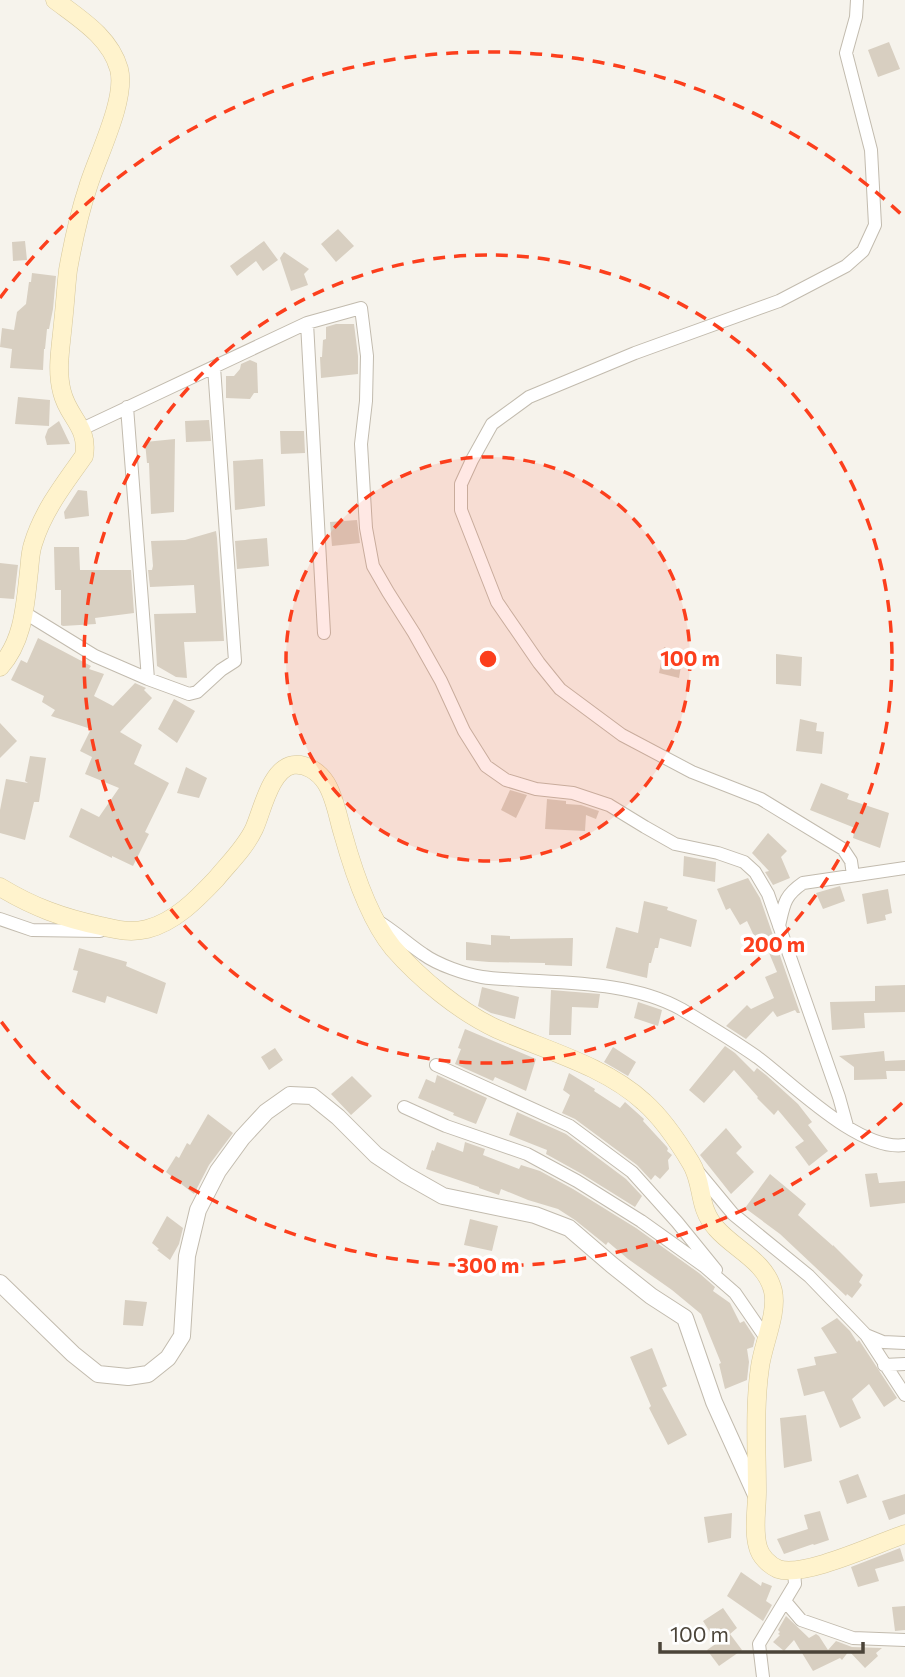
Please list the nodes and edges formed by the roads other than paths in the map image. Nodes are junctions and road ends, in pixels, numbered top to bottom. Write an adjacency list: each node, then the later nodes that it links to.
1 (55, 0): 6 (main road)
2 (858, 0): 12 (street)
3 (307, 323): 4 (street); 8 (street); 16 (street)
4 (214, 368): 5 (street); 10 (street)
5 (127, 407): 6 (street); 10 (street)
6 (82, 429): 7 (main road)
7 (25, 612): 9 (main road); 10 (street)
8 (324, 633)
9 (0, 667)
10 (148, 680)
11 (905, 868): 12 (street)
12 (853, 875): 16 (street)
13 (0, 887): 17 (main road)
14 (0, 919): 17 (street)
15 (375, 920): 17 (main road); 20 (street); 22 (main road)
16 (779, 926): 20 (street)
17 (124, 931)
18 (436, 1065): 24 (street)
19 (404, 1107): 24 (street)
20 (847, 1126): 21 (street)
21 (905, 1145)
22 (694, 1167): 25 (street); 26 (main road)
23 (0, 1283): 31 (street)
24 (726, 1285): 26 (street)
25 (866, 1335): 27 (street); 29 (street)
26 (766, 1338): 31 (main road)
27 (905, 1343)
28 (905, 1364): 29 (street)
29 (884, 1365): 30 (street)
30 (905, 1395)
31 (757, 1497): 33 (main road)
32 (905, 1534): 33 (main road)
33 (794, 1571): 34 (street)
34 (785, 1601): 35 (street); 36 (street)
35 (905, 1640)
36 (763, 1677)

